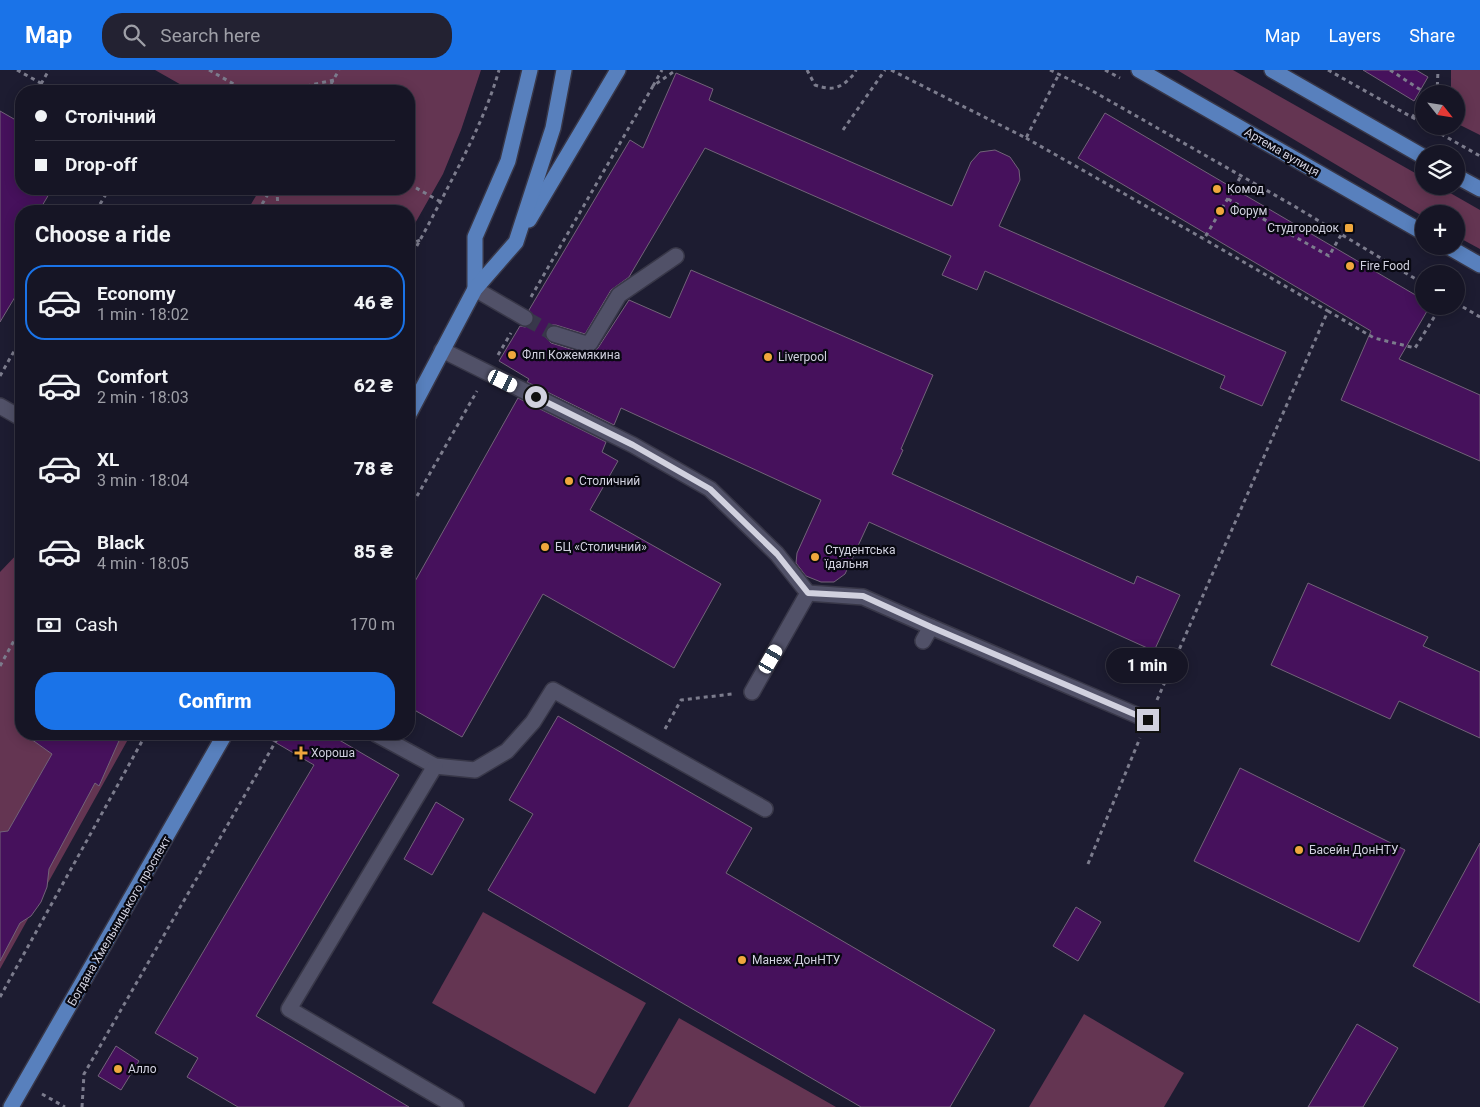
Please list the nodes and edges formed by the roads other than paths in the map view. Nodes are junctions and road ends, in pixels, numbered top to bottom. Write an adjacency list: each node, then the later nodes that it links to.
1 (530, 70): 14 (main road)
2 (564, 70): 10 (main road)
3 (618, 70): 10 (main road)
4 (1139, 70): 9 (main road, Артема вулиця)
5 (1272, 70): 6 (main road)
6 (1415, 152)
7 (1465, 181): 8 (main road)
8 (1480, 189)
9 (1415, 228)
10 (516, 242): 14 (main road)
11 (1463, 255): 13 (main road)
12 (676, 256): 16 (lane)
13 (1480, 265)
14 (475, 289): 15 (lane); 17 (main road)
15 (523, 317)
16 (554, 334)
17 (442, 350): 18 (main road); 21 (lane)
18 (415, 402)
19 (0, 406): 20 (lane)
20 (15, 415)
21 (808, 593): 22 (lane); 24 (lane)
22 (931, 627): 23 (lane); 25 (lane)
23 (923, 641)
24 (752, 692)
25 (1148, 720)
26 (222, 740): 30 (main road, Богдана Хмельницького проспект)
27 (387, 740): 28 (lane)
28 (435, 766): 29 (lane); 31 (lane)
29 (765, 809)
30 (12, 1107)
31 (456, 1107)

